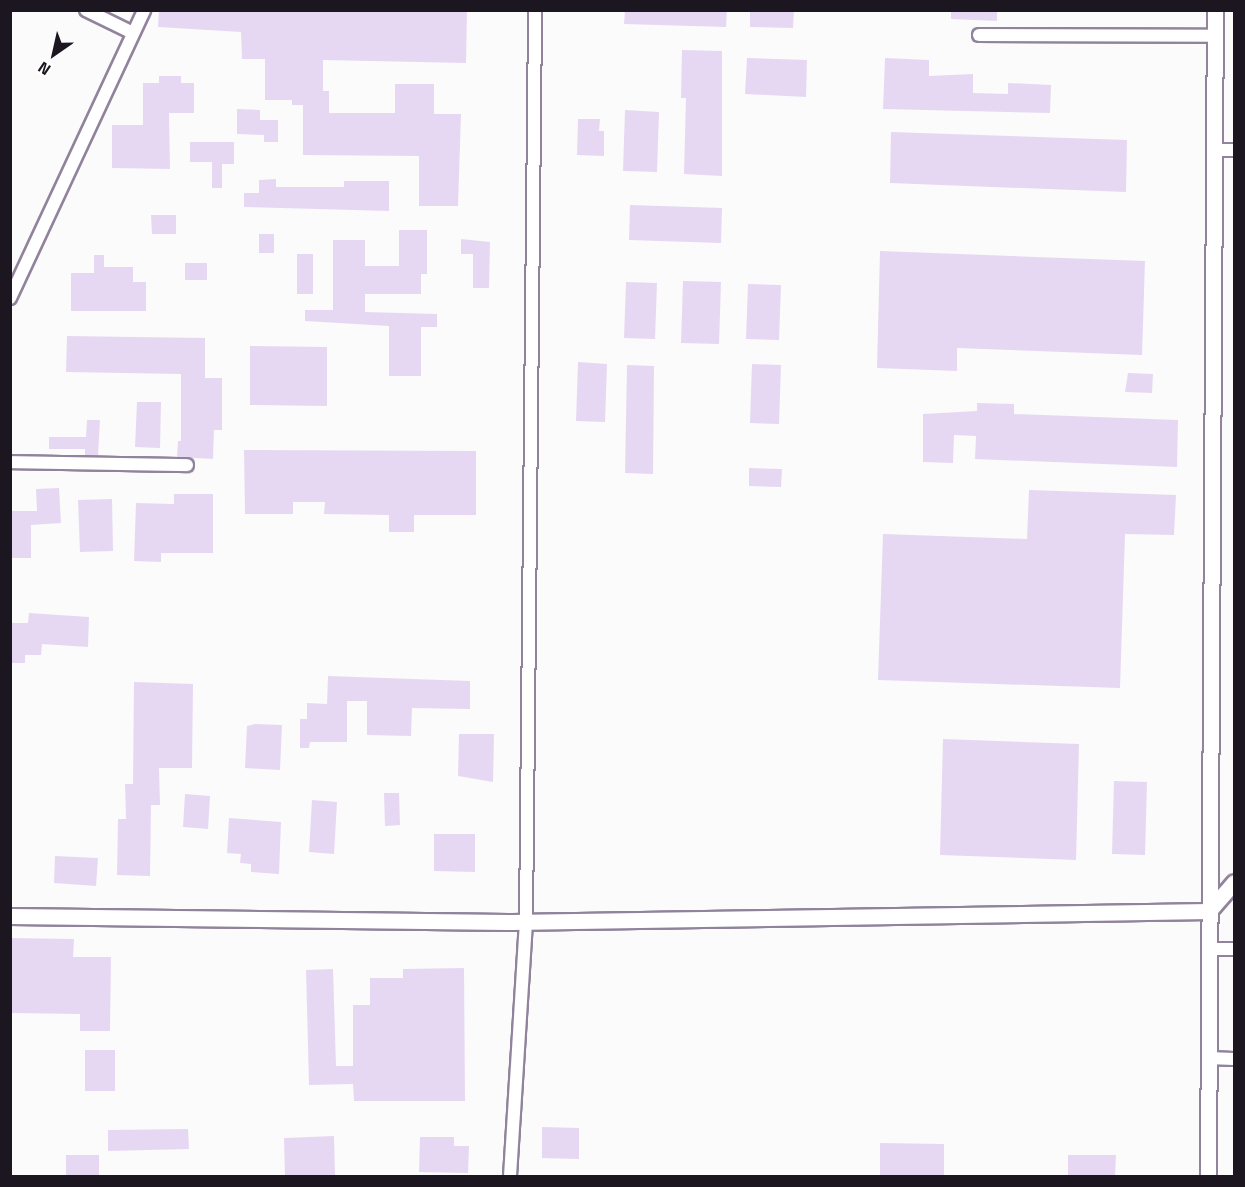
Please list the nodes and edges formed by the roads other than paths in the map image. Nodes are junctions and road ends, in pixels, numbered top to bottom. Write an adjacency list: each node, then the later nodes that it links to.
1 (86, 10): 5 (street)
2 (144, 10): 5 (street)
3 (535, 10): 16 (street)
4 (1215, 10): 7 (main road)
5 (133, 33): 10 (street)
6 (979, 35): 7 (street)
7 (1215, 36): 8 (main road)
8 (1214, 150): 9 (street); 14 (main road)
9 (1234, 150)
10 (10, 298)
11 (10, 462): 12 (street)
12 (187, 465)
13 (1234, 882): 14 (main road)
14 (1209, 911): 16 (main road); 17 (main road)
15 (10, 916): 16 (main road)
16 (526, 921): 21 (street)
17 (1209, 949): 18 (street); 19 (main road)
18 (1234, 949)
19 (1208, 1058): 20 (street); 22 (main road)
20 (1234, 1059)
21 (510, 1176)
22 (1208, 1176)

